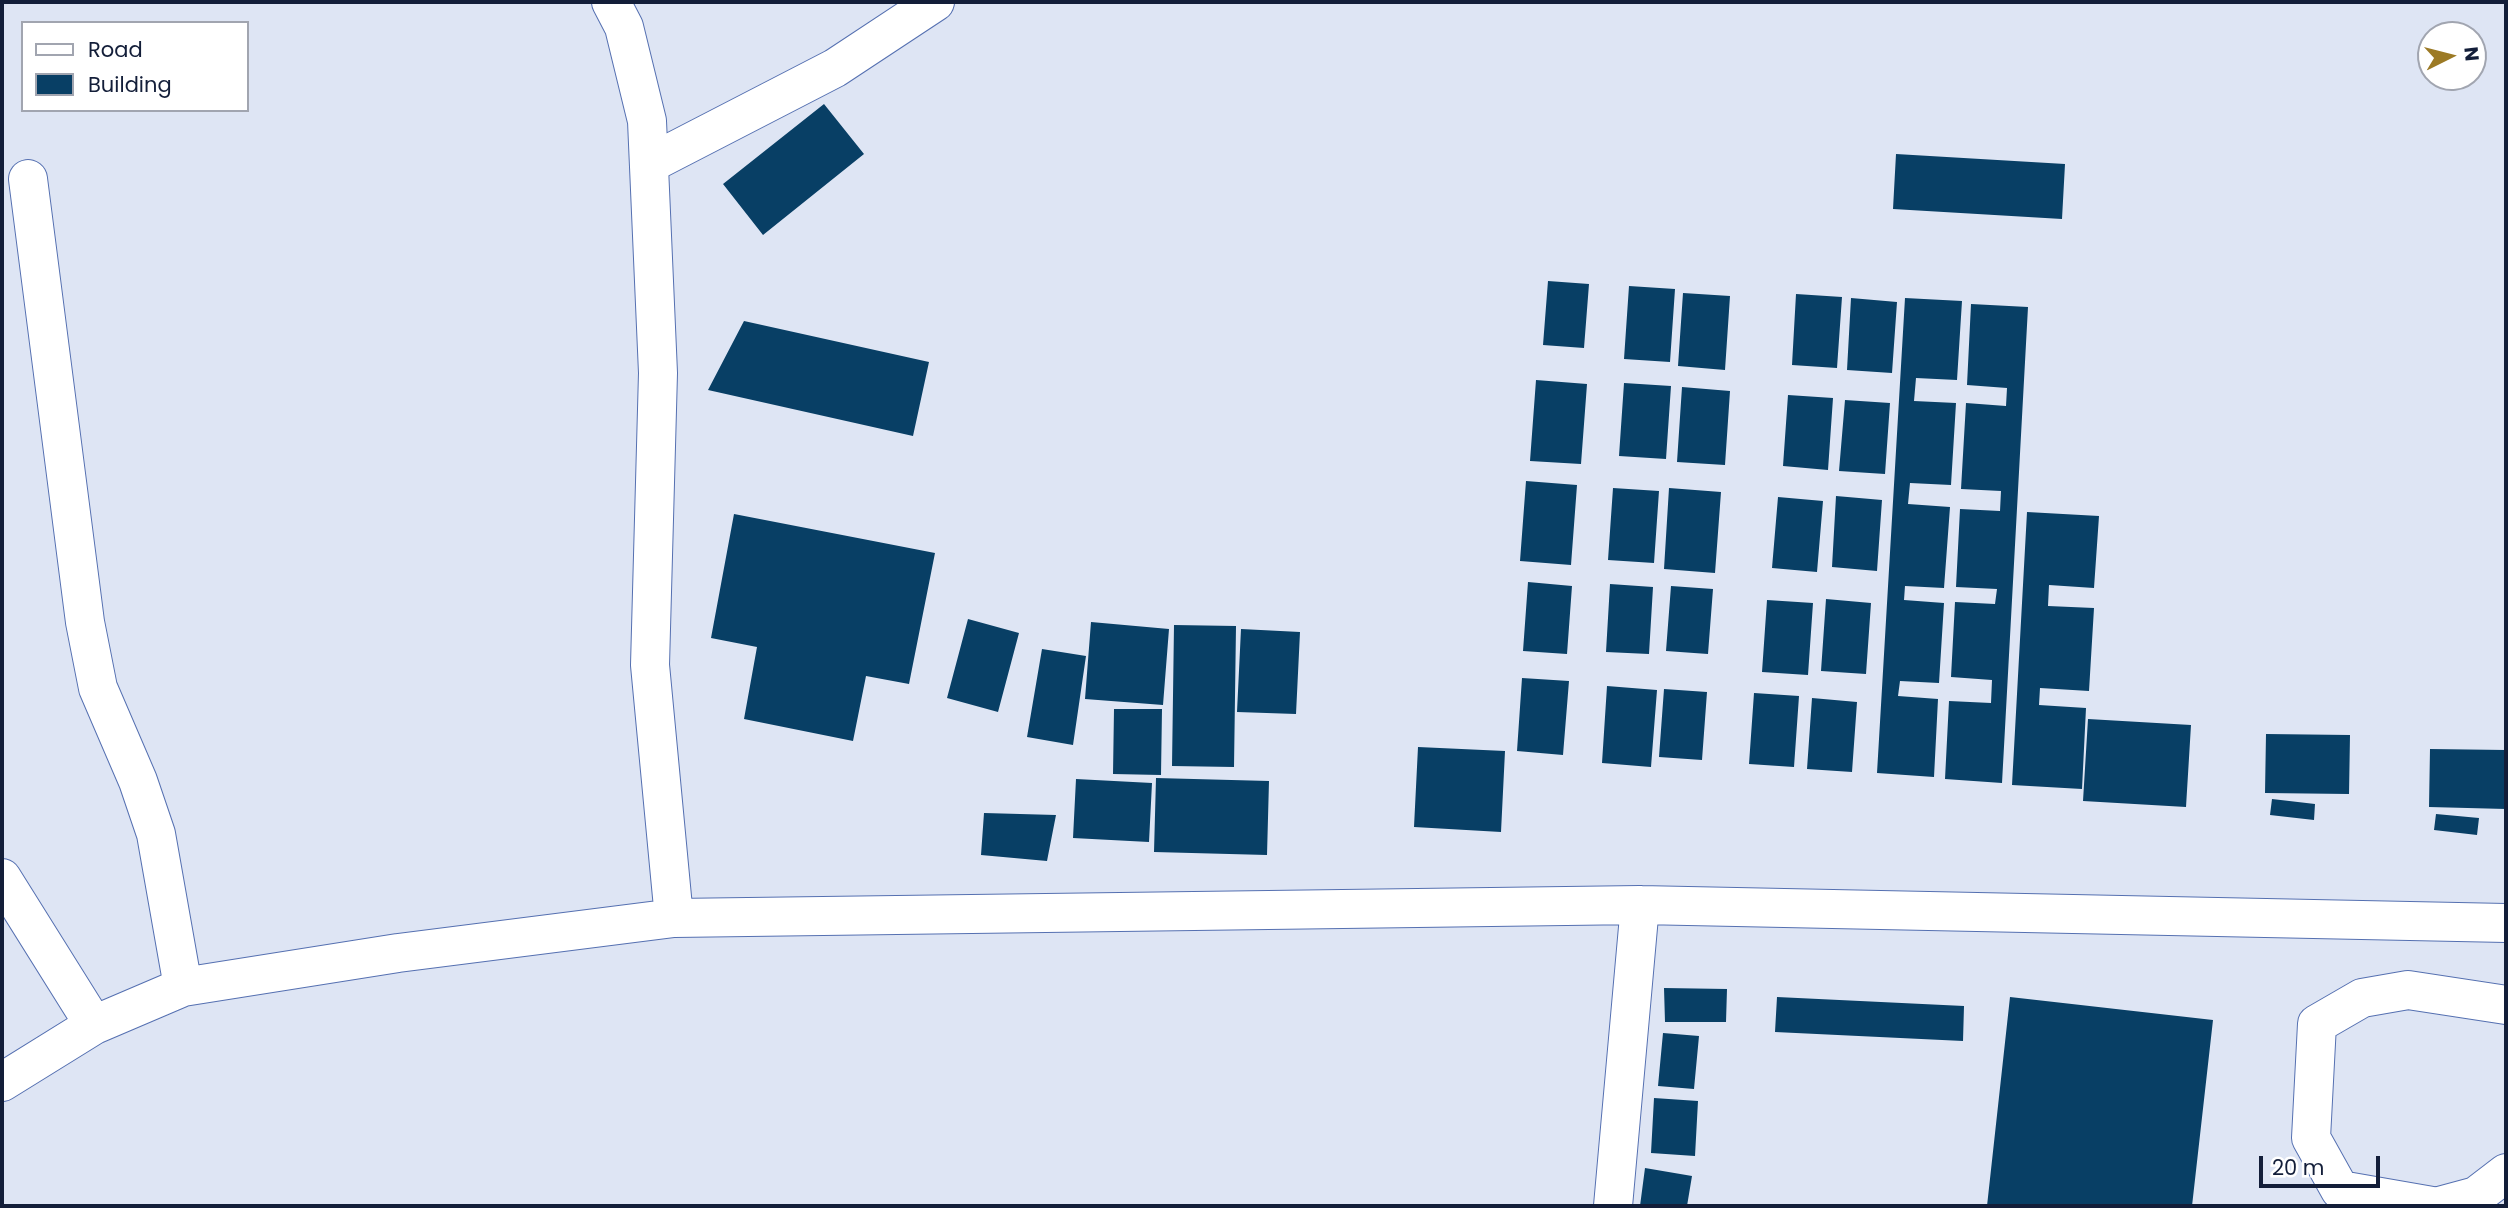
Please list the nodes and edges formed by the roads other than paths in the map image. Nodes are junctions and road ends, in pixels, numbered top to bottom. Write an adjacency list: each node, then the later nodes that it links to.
1 (611, 2): 3 (street)
2 (935, 2): 3 (street)
3 (649, 164): 7 (street)
4 (27, 179): 9 (street)
5 (2, 878): 11 (street)
6 (1640, 905): 7 (street); 8 (street); 14 (street)
7 (674, 918): 9 (street)
8 (2506, 923)
9 (183, 987): 11 (street)
10 (2506, 1005): 15 (street)
11 (94, 1025): 12 (street)
12 (2, 1082)
13 (2506, 1173): 16 (street)
14 (1614, 1206)
15 (2432, 1206)
16 (2438, 1206)

